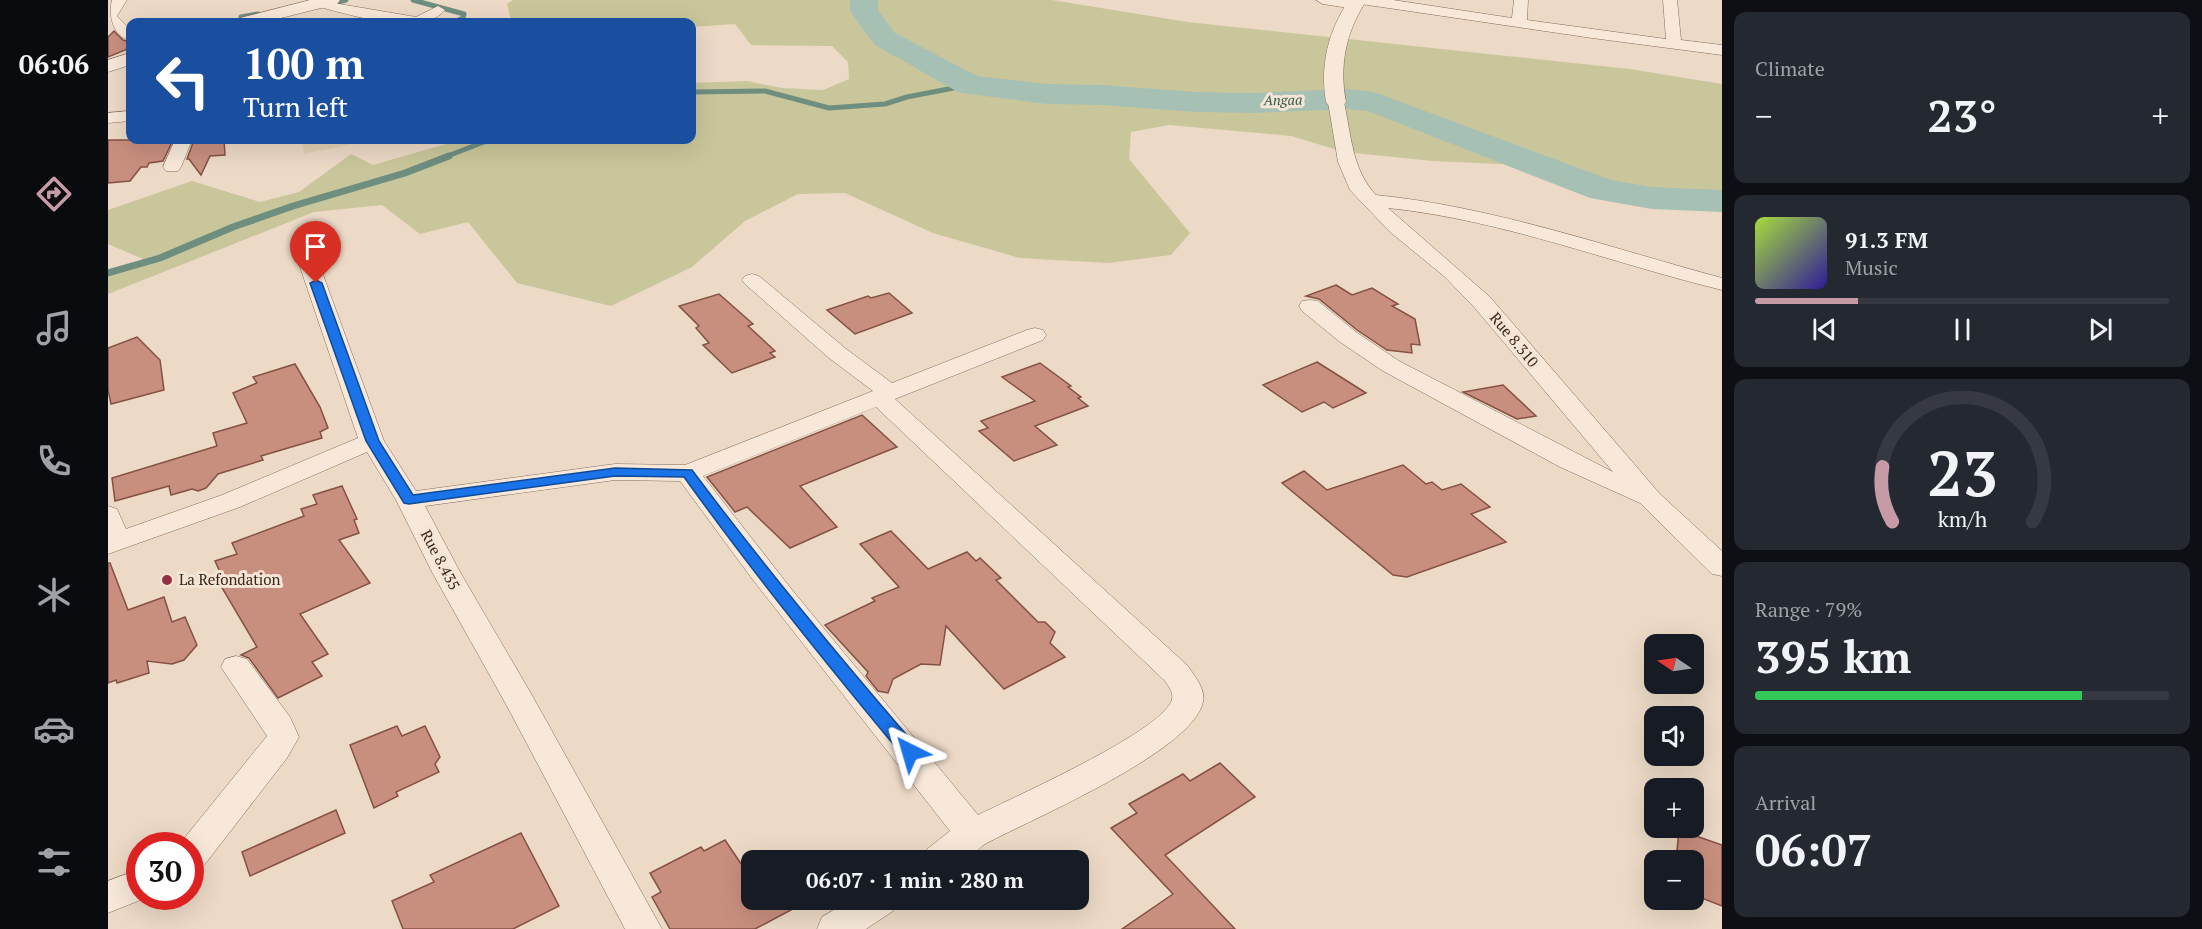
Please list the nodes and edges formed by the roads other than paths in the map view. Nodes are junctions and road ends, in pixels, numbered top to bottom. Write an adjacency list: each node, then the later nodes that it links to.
1 (120, 0): 8 (street)
2 (1323, 0): 5 (street)
3 (1521, 0): 13 (street)
4 (1670, 0): 15 (street)
5 (1359, 2): 13 (street); 19 (street)
6 (318, 3): 9 (street); 10 (street); 11 (street)
7 (438, 10): 12 (street)
8 (109, 16): 14 (street)
9 (261, 18)
10 (320, 18)
11 (392, 18)
12 (426, 18)
13 (1519, 22): 15 (street)
14 (126, 33)
15 (1674, 44): 16 (street)
16 (1722, 50)
17 (126, 59): 18 (street)
18 (108, 66)
19 (1335, 96): 24 (street, Rue 8.310)
20 (126, 116): 21 (street)
21 (108, 118)
22 (181, 144): 23 (street)
23 (172, 167)
24 (1370, 200): 27 (street); 34 (street, Rue 8.310)
25 (308, 261): 31 (street, Rue 8.435)
26 (752, 280): 30 (street)
27 (1722, 284)
28 (1310, 306): 34 (street)
29 (1035, 335): 30 (street)
30 (884, 395): 32 (street); 39 (street)
31 (372, 441): 33 (street, Rue 8.435); 36 (street)
32 (688, 473): 33 (street); 39 (street)
33 (409, 500): 45 (street, Rue 8.435)
34 (1651, 500): 37 (street, Rue 8.310)
35 (108, 515): 36 (street)
36 (112, 544)
37 (1722, 567)
38 (236, 667): 40 (street)
39 (972, 834): 41 (street)
40 (204, 839)
41 (952, 850)
42 (126, 890): 43 (street)
43 (108, 897)
44 (864, 910): 46 (street)
45 (644, 929)
46 (835, 929)

